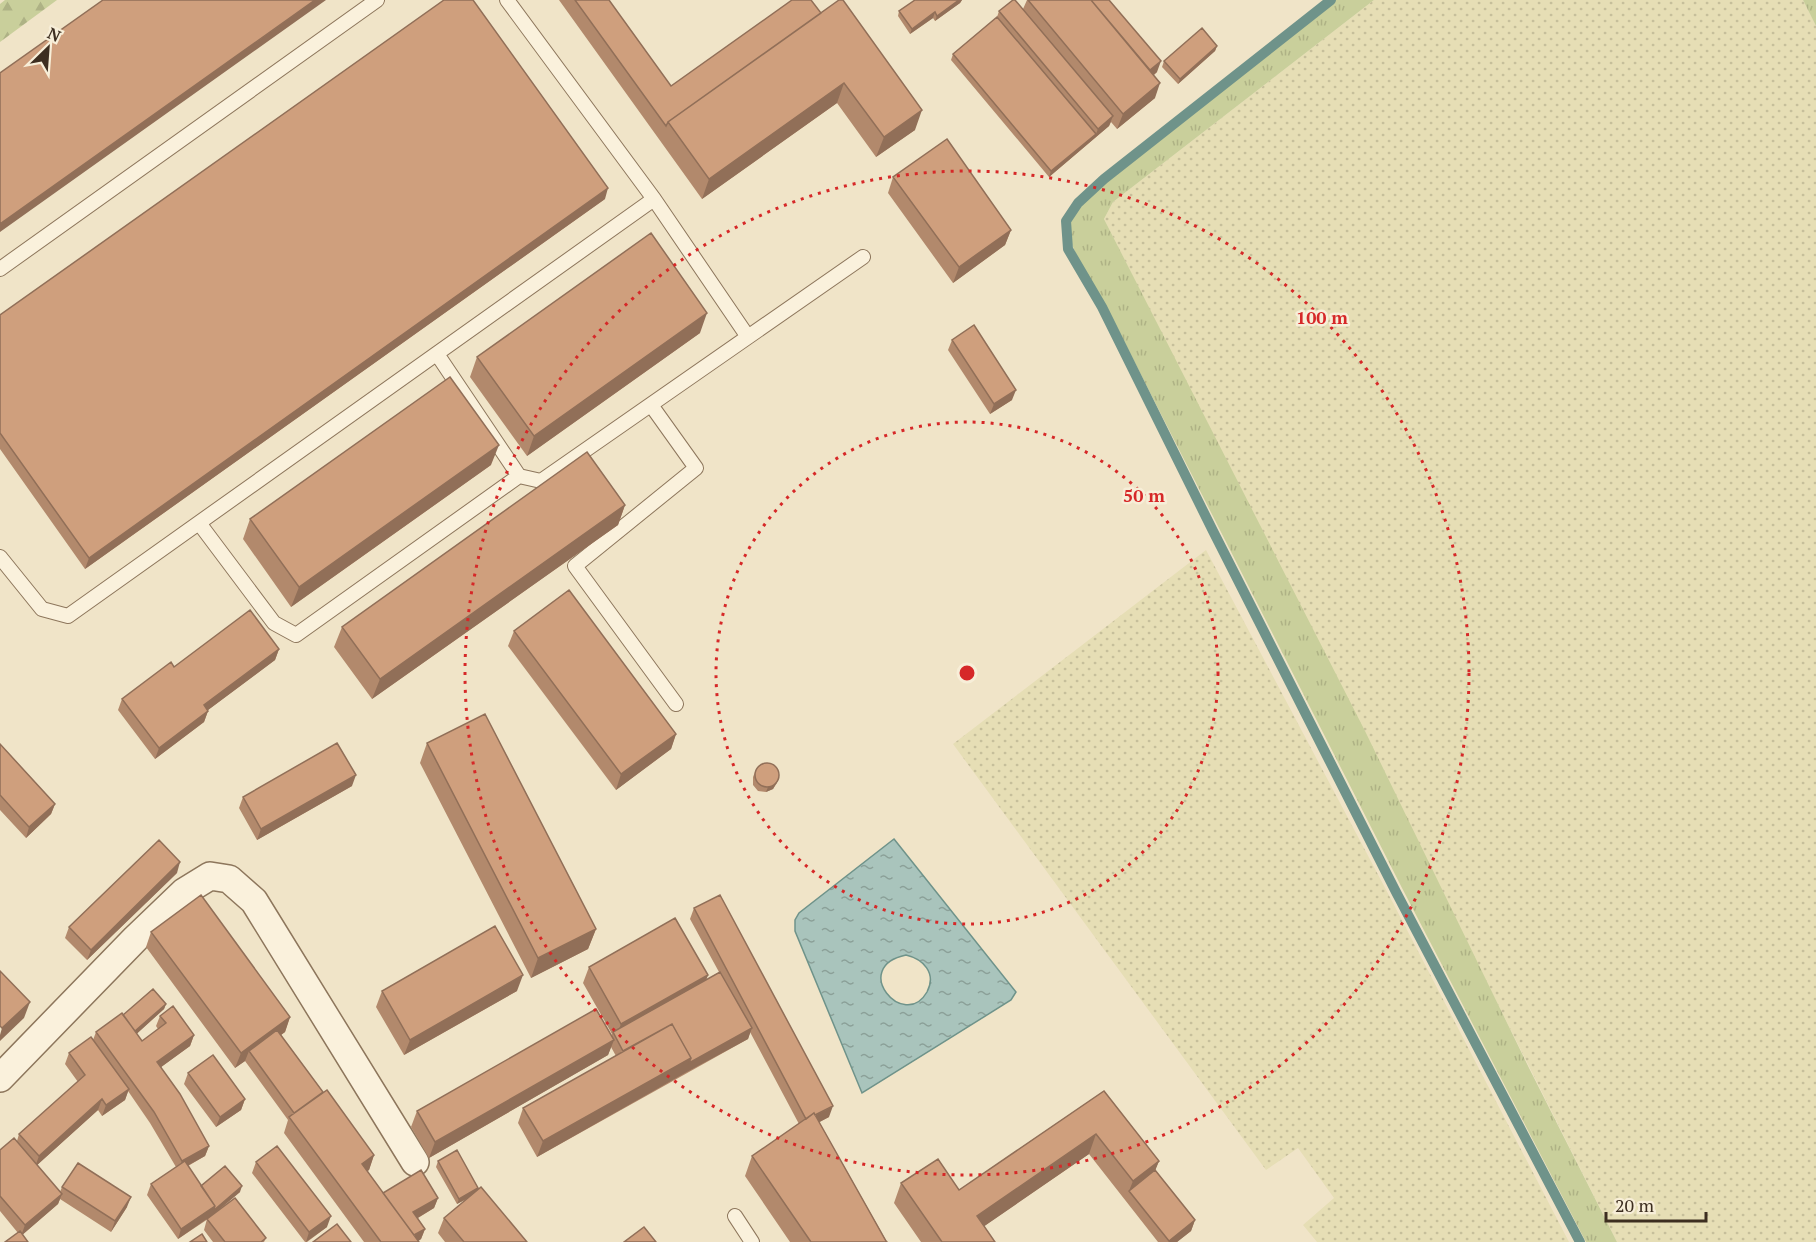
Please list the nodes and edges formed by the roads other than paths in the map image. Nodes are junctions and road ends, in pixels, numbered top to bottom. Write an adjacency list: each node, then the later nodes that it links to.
1 (377, 0): 5 (lane)
2 (507, 0): 3 (lane)
3 (654, 199): 6 (lane); 7 (lane)
4 (862, 257): 6 (lane)
5 (0, 269)
6 (748, 337): 8 (lane)
7 (436, 354): 9 (lane); 10 (lane)
8 (651, 405): 9 (lane); 12 (lane)
9 (519, 476): 10 (lane)
10 (199, 523): 11 (lane)
11 (0, 557)
12 (676, 704)
13 (0, 1078): 14 (street)
14 (415, 1162)
15 (735, 1216): 16 (lane)
16 (753, 1242)

